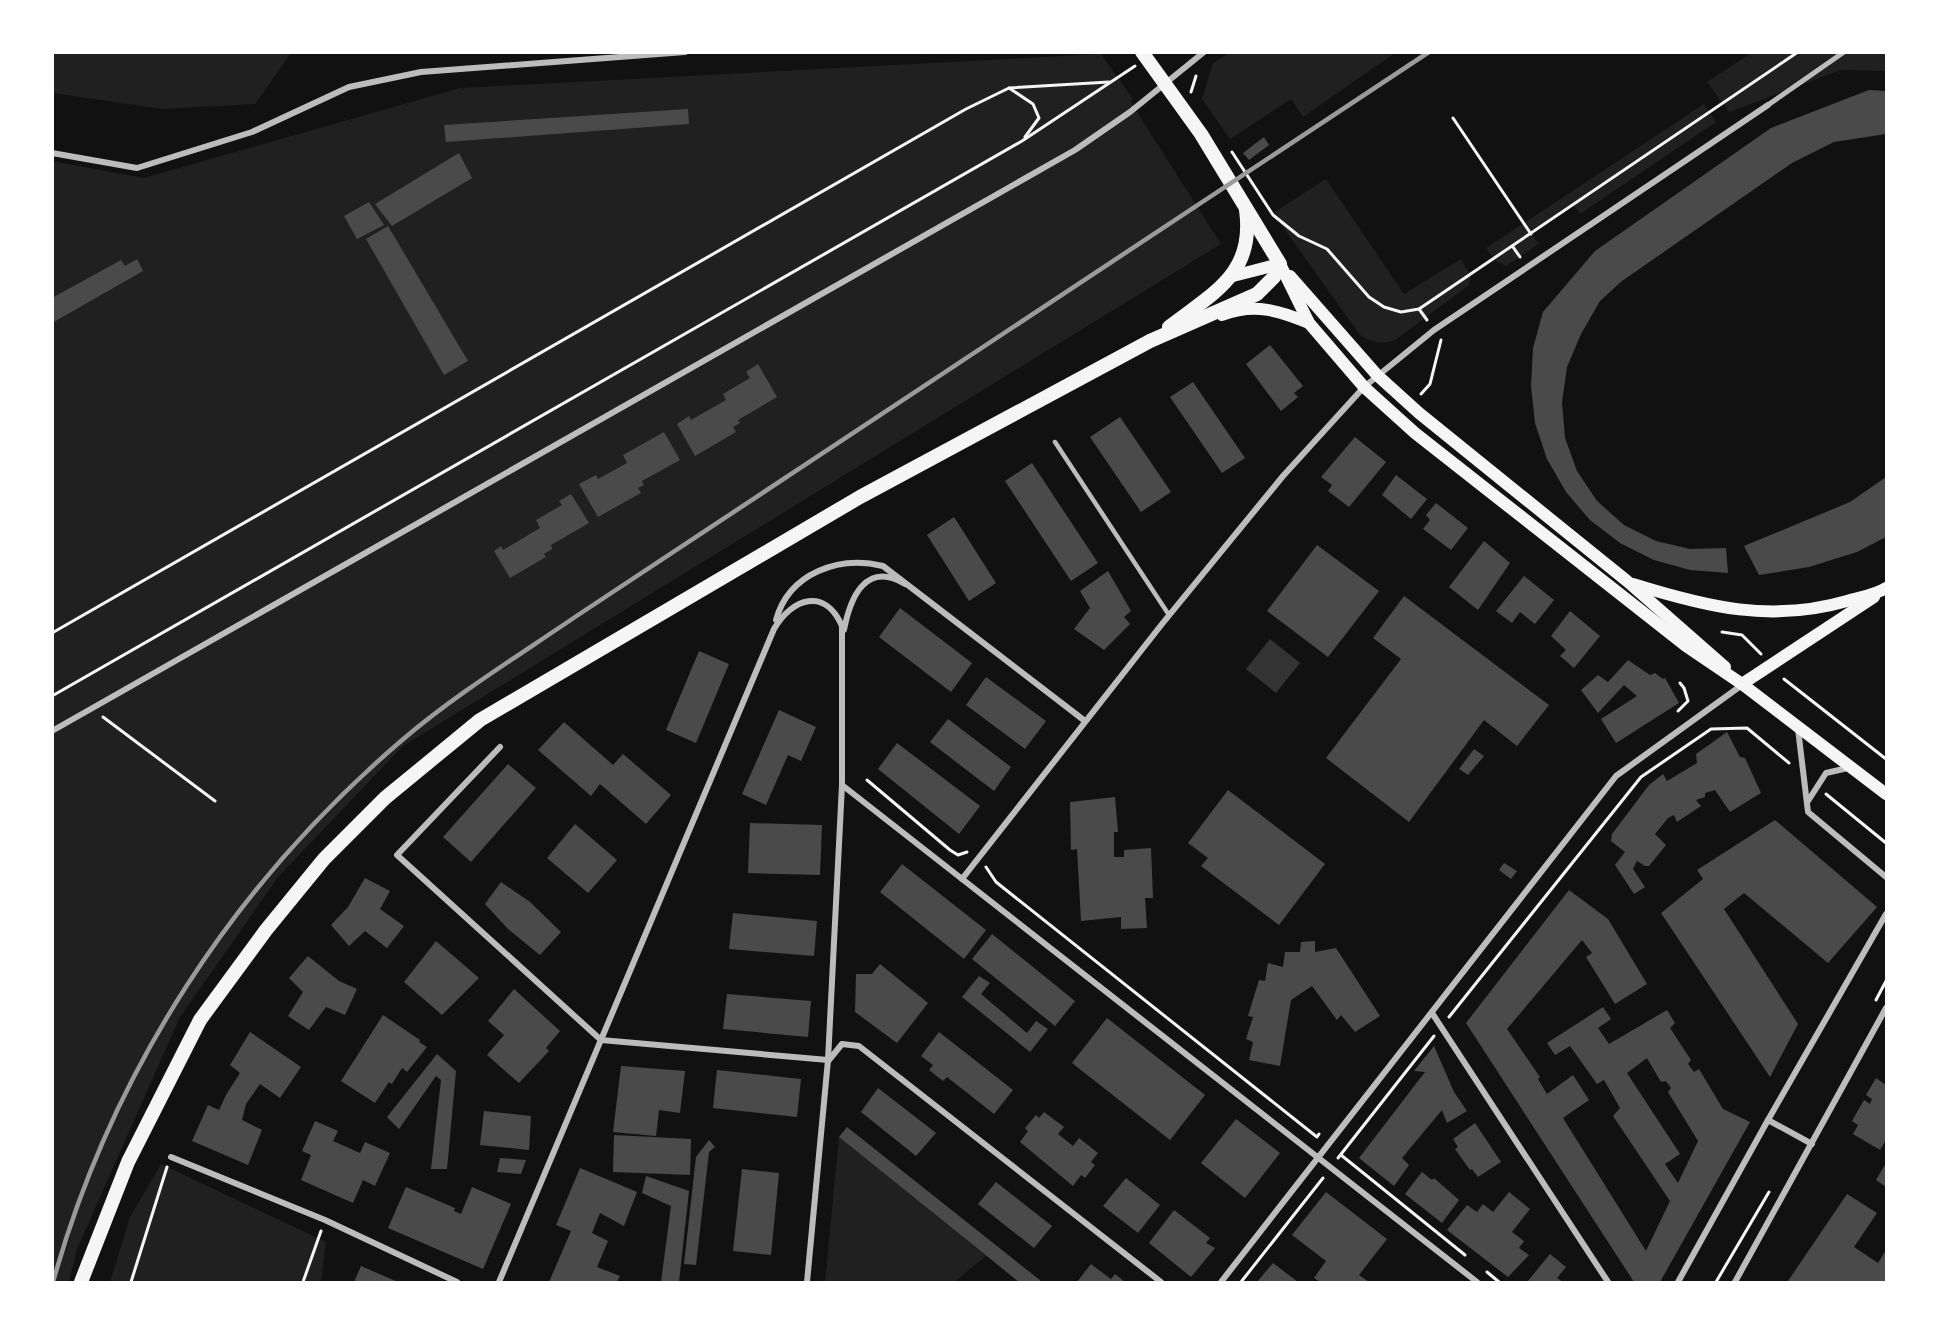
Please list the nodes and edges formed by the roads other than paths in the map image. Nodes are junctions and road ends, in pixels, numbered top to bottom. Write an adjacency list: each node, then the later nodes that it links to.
1 (685, 52): 7 (street)
2 (1204, 52): 5 (street)
3 (1844, 52): 6 (street)
4 (1144, 56): 5 (main road)
5 (1165, 83): 8 (main road); 25 (street)
6 (1768, 105): 13 (street)
7 (52, 153)
8 (1246, 205): 9 (main road); 10 (main road)
9 (1280, 264): 10 (main road); 11 (main road); 12 (main road); 13 (main road)
10 (1233, 276): 12 (main road)
11 (1309, 323): 12 (main road); 14 (main road)
12 (1150, 341): 42 (main road)
13 (1377, 375): 14 (street); 16 (main road)
14 (1364, 387): 19 (street); 22 (main road)
15 (1055, 442): 19 (lane)
16 (1627, 581): 17 (main road); 22 (main road)
17 (1885, 589): 22 (main road)
18 (918, 592): 20 (street); 21 (street); 23 (street)
19 (1169, 615): 23 (street)
20 (774, 629): 21 (street); 36 (street)
21 (843, 637): 28 (street)
22 (1742, 684): 24 (main road); 35 (street)
23 (1085, 722): 32 (street)
24 (1798, 726): 27 (main road); 30 (street)
25 (52, 731)
26 (500, 747): 36 (street)
27 (1855, 769): 29 (main road); 30 (street)
28 (842, 785): 32 (street); 37 (street)
29 (1887, 794)
30 (1808, 801): 31 (street)
31 (1887, 877)
32 (962, 879): 41 (street)
33 (1887, 914): 38 (street)
34 (1887, 1008): 39 (street)
35 (1432, 1013): 41 (street); 49 (street)
36 (601, 1040): 37 (street); 44 (street)
37 (828, 1060): 45 (street); 46 (street)
38 (1768, 1120): 39 (street); 50 (street)
39 (1812, 1144): 51 (street)
40 (171, 1157): 43 (street)
41 (1318, 1158): 47 (street); 48 (street)
42 (81, 1282)
43 (457, 1282)
44 (499, 1282)
45 (807, 1282)
46 (1161, 1282)
47 (1221, 1282)
48 (1477, 1282)
49 (1608, 1282)
50 (1678, 1282)
51 (1735, 1282)

